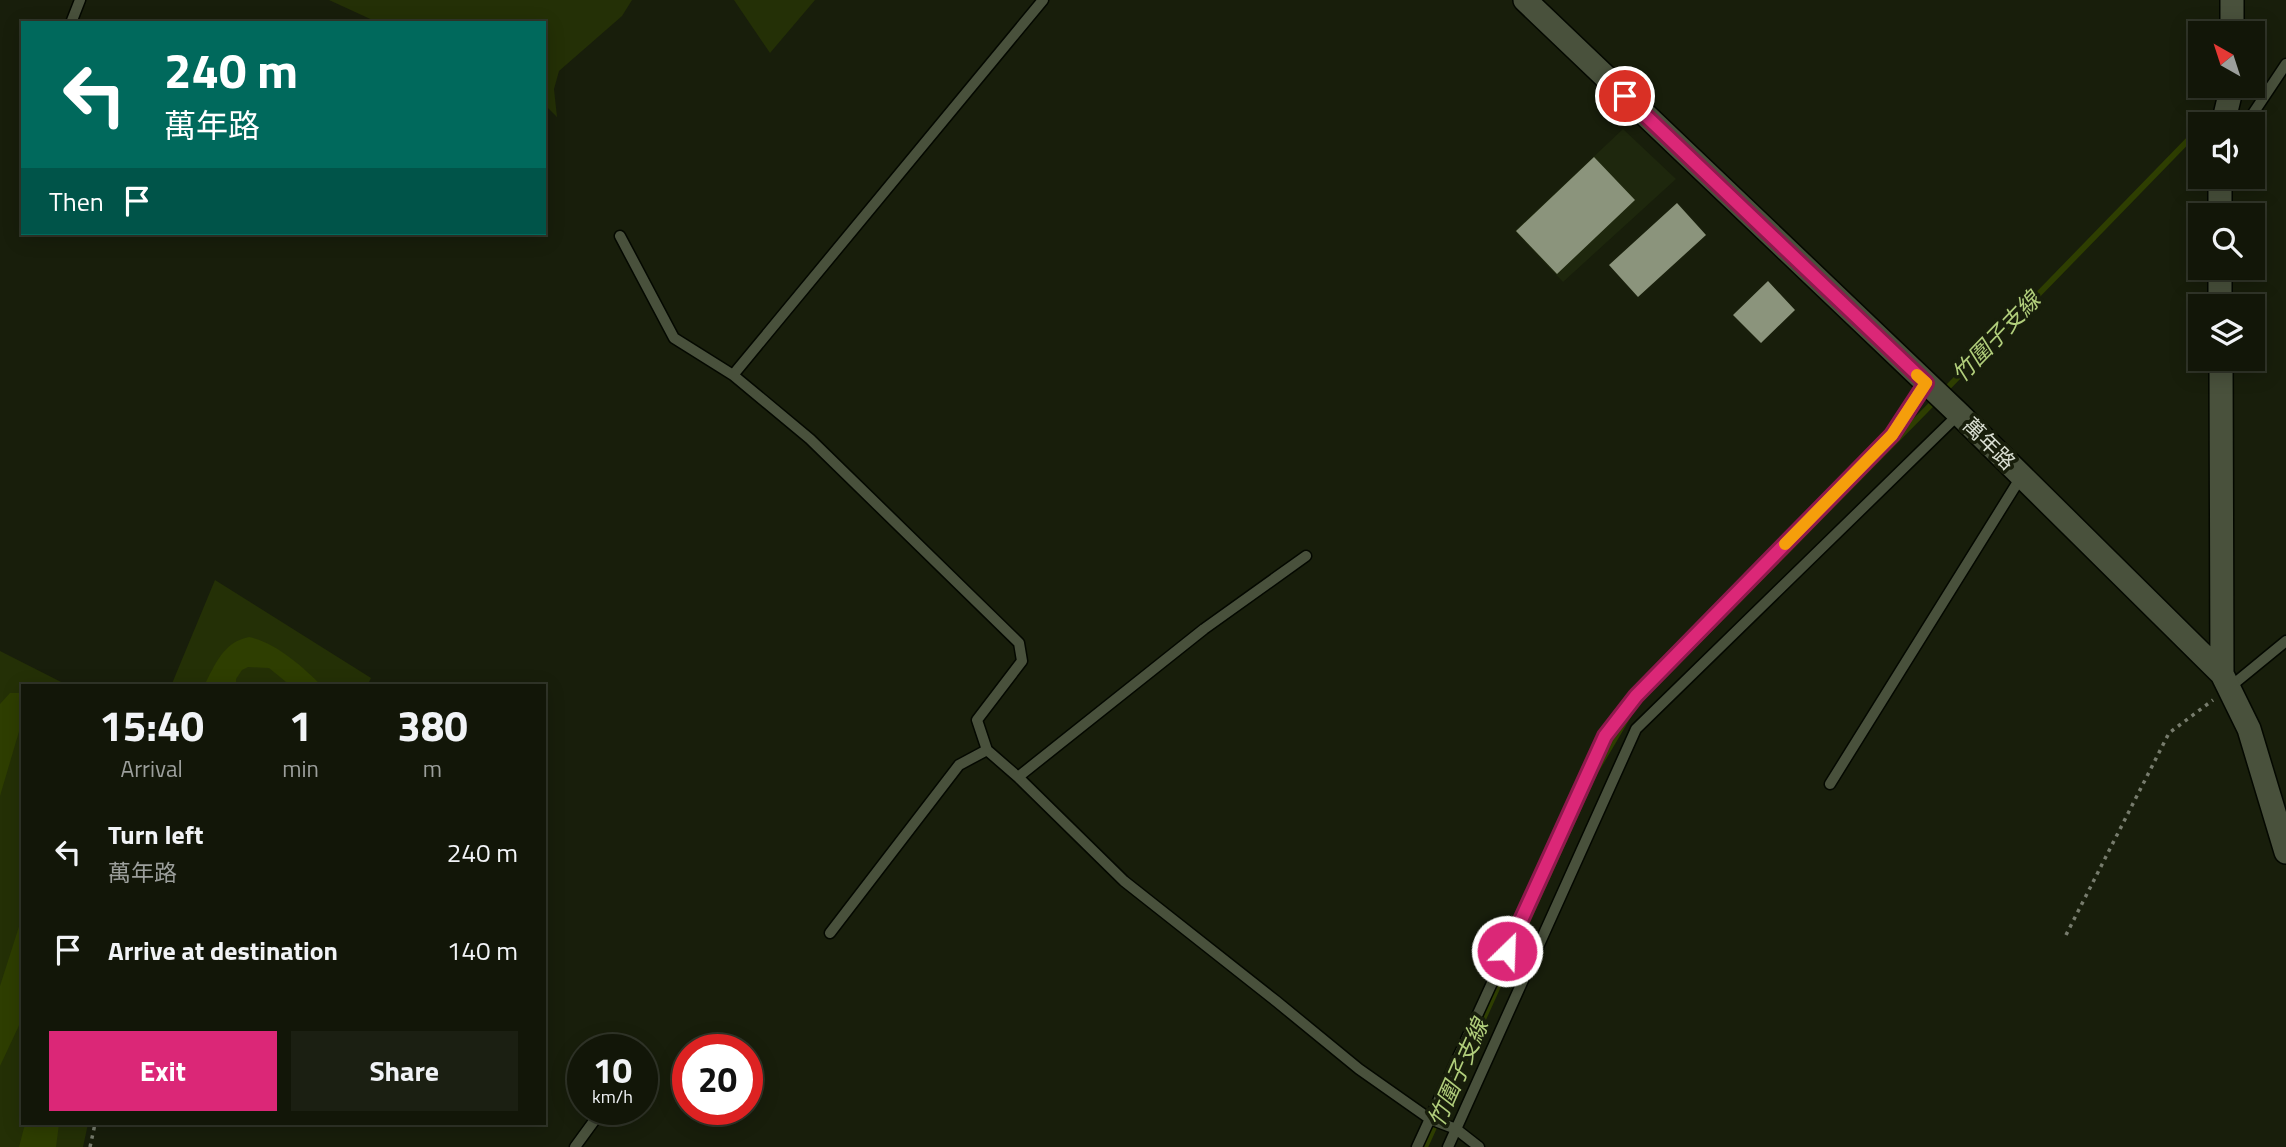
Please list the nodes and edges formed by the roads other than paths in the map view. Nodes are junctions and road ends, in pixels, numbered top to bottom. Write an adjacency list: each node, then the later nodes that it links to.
1 (80, 0): 5 (lane)
2 (1042, 0): 11 (lane)
3 (1525, 0): 12 (street, 萬年路)
4 (2232, 0): 6 (street)
5 (72, 21)
6 (2232, 21)
7 (2286, 64): 8 (lane)
8 (2254, 112)
9 (620, 236): 11 (lane)
10 (2221, 371): 17 (street)
11 (733, 375): 18 (lane)
12 (1926, 383): 13 (street, 萬年路); 23 (lane)
13 (1959, 414): 14 (street, 萬年路); 25 (lane)
14 (2021, 476): 17 (street, 萬年路); 20 (lane)
15 (1306, 556): 19 (lane)
16 (2286, 640): 17 (lane)
17 (2226, 681): 21 (street, 萬年路)
18 (987, 750): 19 (lane); 22 (lane)
19 (1018, 778): 23 (lane)
20 (1830, 784)
21 (2286, 852)
22 (830, 933)
23 (1430, 1119): 25 (lane); 27 (lane)
24 (590, 1125): 26 (lane)
25 (1456, 1129): 28 (lane); 29 (lane)
26 (575, 1147)
27 (1417, 1147)
28 (1448, 1147)
29 (1479, 1147)

